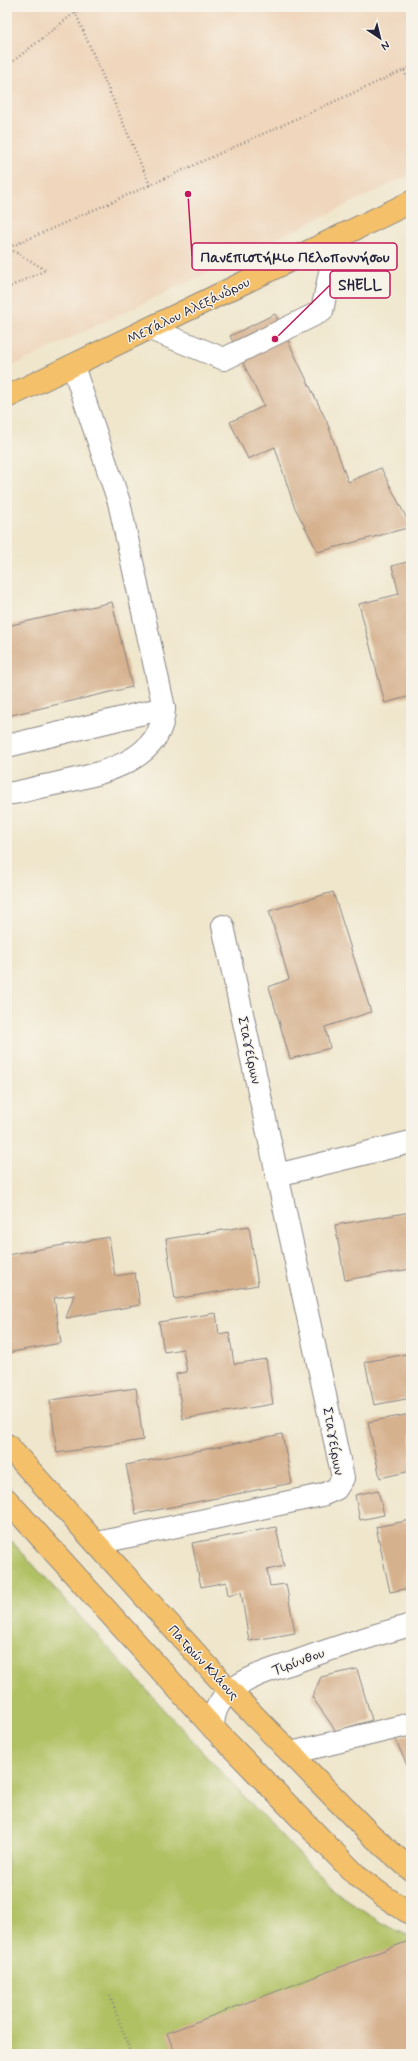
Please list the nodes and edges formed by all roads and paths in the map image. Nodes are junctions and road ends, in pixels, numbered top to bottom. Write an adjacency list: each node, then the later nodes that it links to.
1 (82, 7): 2 (path)
2 (75, 12): 3 (path); 7 (path)
3 (7, 66)
4 (411, 66): 5 (path)
5 (404, 70): 6 (path); 7 (path)
6 (411, 89)
7 (150, 185): 10 (path)
8 (411, 202): 9 (main road, Μεγάλου Αλεξάνδρου)
9 (337, 238): 12 (main road, Μεγάλου Αλεξάνδρου); 12 (street)
10 (8, 248): 11 (path)
11 (7, 288)
12 (150, 329): 13 (main road, Μεγάλου Αλεξάνδρου)
13 (74, 366): 14 (main road, Μεγάλου Αλεξάνδρου); 15 (street)
14 (7, 397)
15 (164, 708): 16 (street); 17 (street)
16 (7, 746)
17 (7, 793)
18 (223, 926): 20 (street, Σταγείρων)
19 (411, 1142): 20 (street)
20 (277, 1175): 23 (street, Σταγείρων)
21 (7, 1445): 23 (main road, Πατρών Κλάους)
22 (7, 1500): 27 (main road)
23 (96, 1543): 25 (main road, Πατρών Κλάους)
24 (411, 1624): 25 (street, Τιρύνθου)
25 (230, 1691): 27 (street, Τιρύνθου); 28 (main road, Πατρών Κλάους)
26 (411, 1724): 28 (street)
27 (214, 1729): 30 (main road)
28 (291, 1753): 29 (main road, Πατρών Κλάους)
29 (411, 1870)
30 (411, 1914)
31 (110, 1996): 32 (path)
32 (131, 2054)

